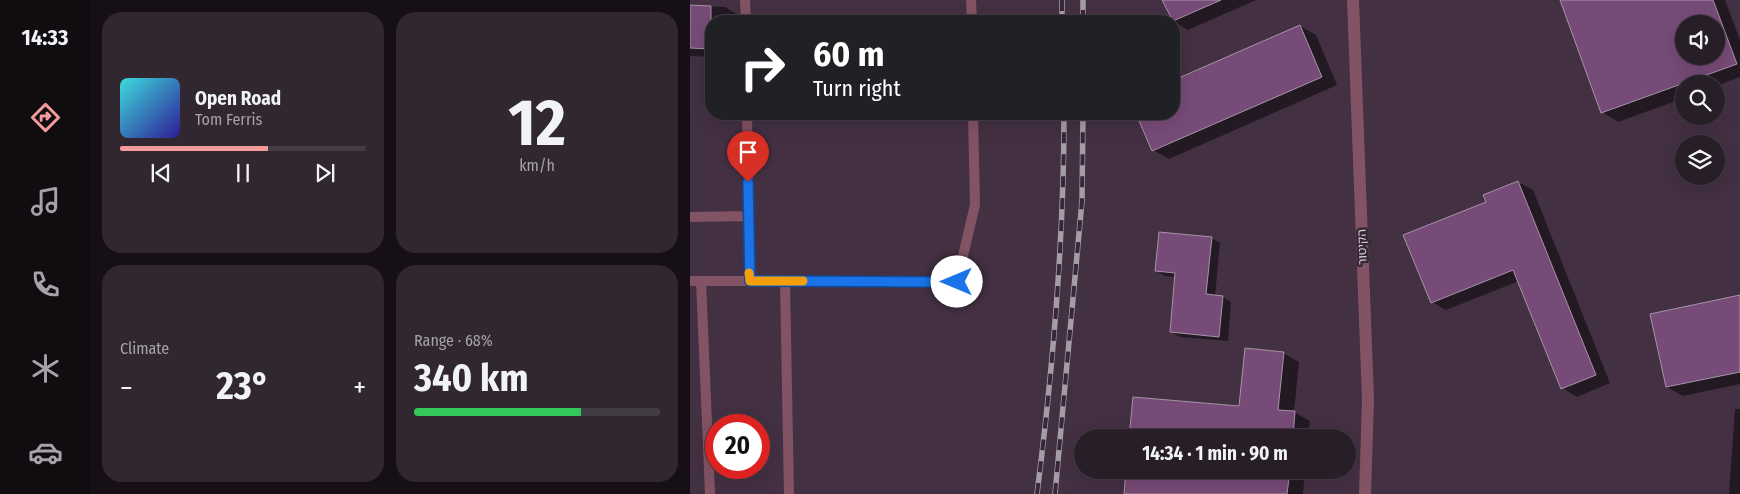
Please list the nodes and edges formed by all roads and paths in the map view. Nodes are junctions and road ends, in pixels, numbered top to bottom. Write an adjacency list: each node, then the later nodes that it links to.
1 (745, 0): 4 (lane)
2 (971, 0): 5 (lane)
3 (1353, 0): 15 (street, הקיטור)
4 (746, 15)
5 (972, 15)
6 (747, 120): 9 (lane)
7 (973, 120): 12 (lane)
8 (690, 216): 9 (lane)
9 (748, 216): 11 (lane)
10 (695, 281): 11 (lane); 13 (lane)
11 (750, 281): 12 (lane)
12 (785, 281): 14 (lane)
13 (710, 494)
14 (789, 494)
15 (1365, 494)

